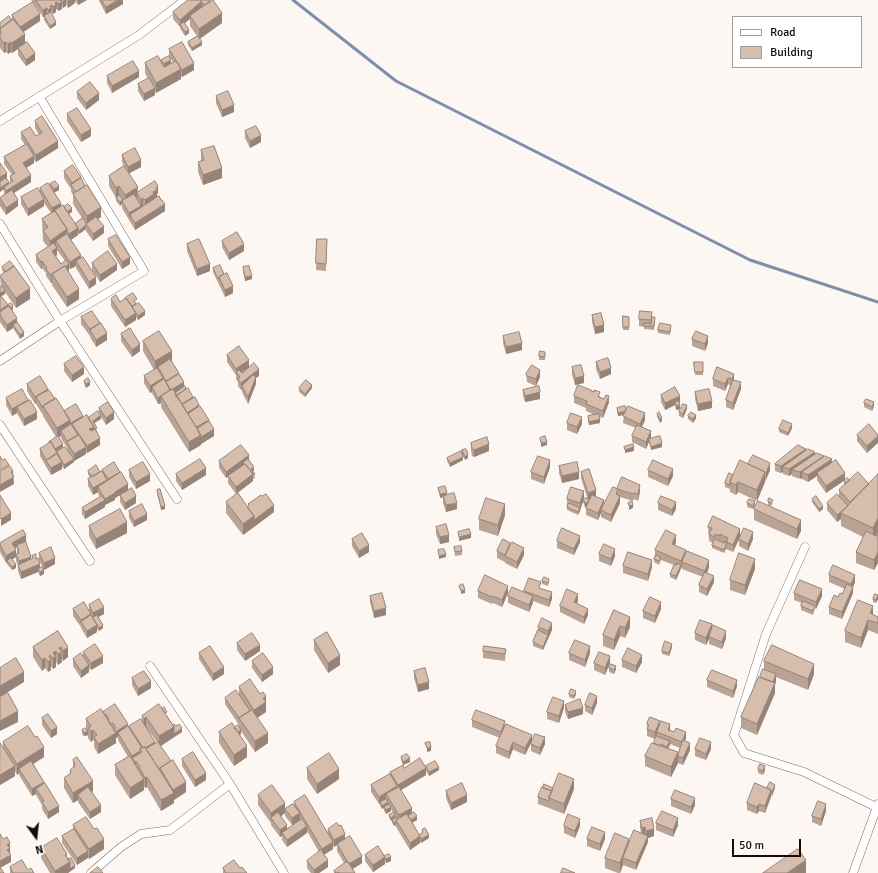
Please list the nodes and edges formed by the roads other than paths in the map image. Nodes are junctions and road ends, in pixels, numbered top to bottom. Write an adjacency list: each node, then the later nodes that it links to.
1 (185, 0): 2 (street)
2 (39, 96): 3 (street); 5 (street)
3 (0, 121)
4 (0, 224): 5 (street)
5 (60, 321): 6 (street); 8 (street)
6 (0, 361)
7 (0, 425): 10 (street)
8 (177, 499)
9 (806, 547): 13 (street)
10 (90, 560)
11 (150, 666): 12 (street)
12 (230, 784): 14 (street); 15 (street)
13 (878, 806): 16 (street)
14 (91, 873)
15 (284, 873)
16 (853, 873)

